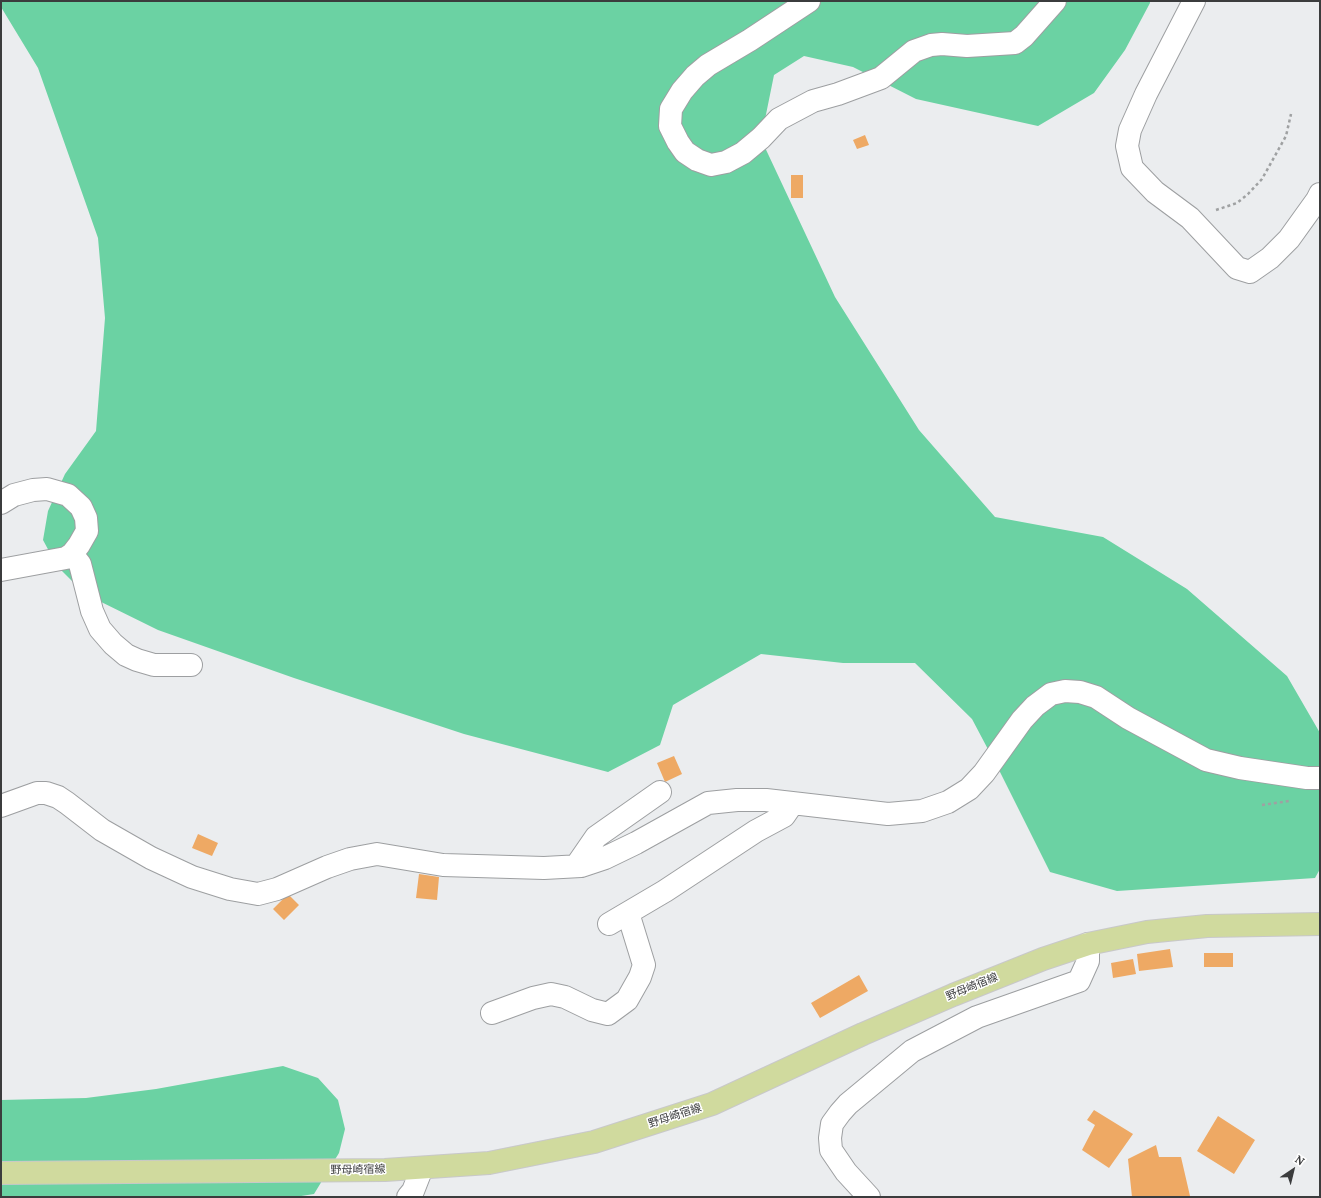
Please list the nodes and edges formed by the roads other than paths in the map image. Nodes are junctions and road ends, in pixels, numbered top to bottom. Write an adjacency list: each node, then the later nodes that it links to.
1 (809, 1): 2 (street)
2 (1055, 1)
3 (1194, 1): 4 (street)
4 (1320, 194)
5 (1, 503): 6 (street)
6 (72, 554): 7 (street); 8 (street)
7 (1, 570)
8 (190, 665)
9 (1320, 778): 11 (street)
10 (660, 792): 13 (street)
11 (793, 803): 13 (street); 14 (street)
12 (1, 806): 13 (street)
13 (576, 866)
14 (628, 913): 15 (street); 18 (street)
15 (608, 924)
16 (1320, 924): 17 (main road, 野母崎宿線)
17 (1088, 944): 19 (main road, 野母崎宿線); 22 (street)
18 (492, 1013)
19 (422, 1168): 20 (main road, 野母崎宿線); 21 (street)
20 (1, 1173)
21 (408, 1197)
22 (869, 1197)

